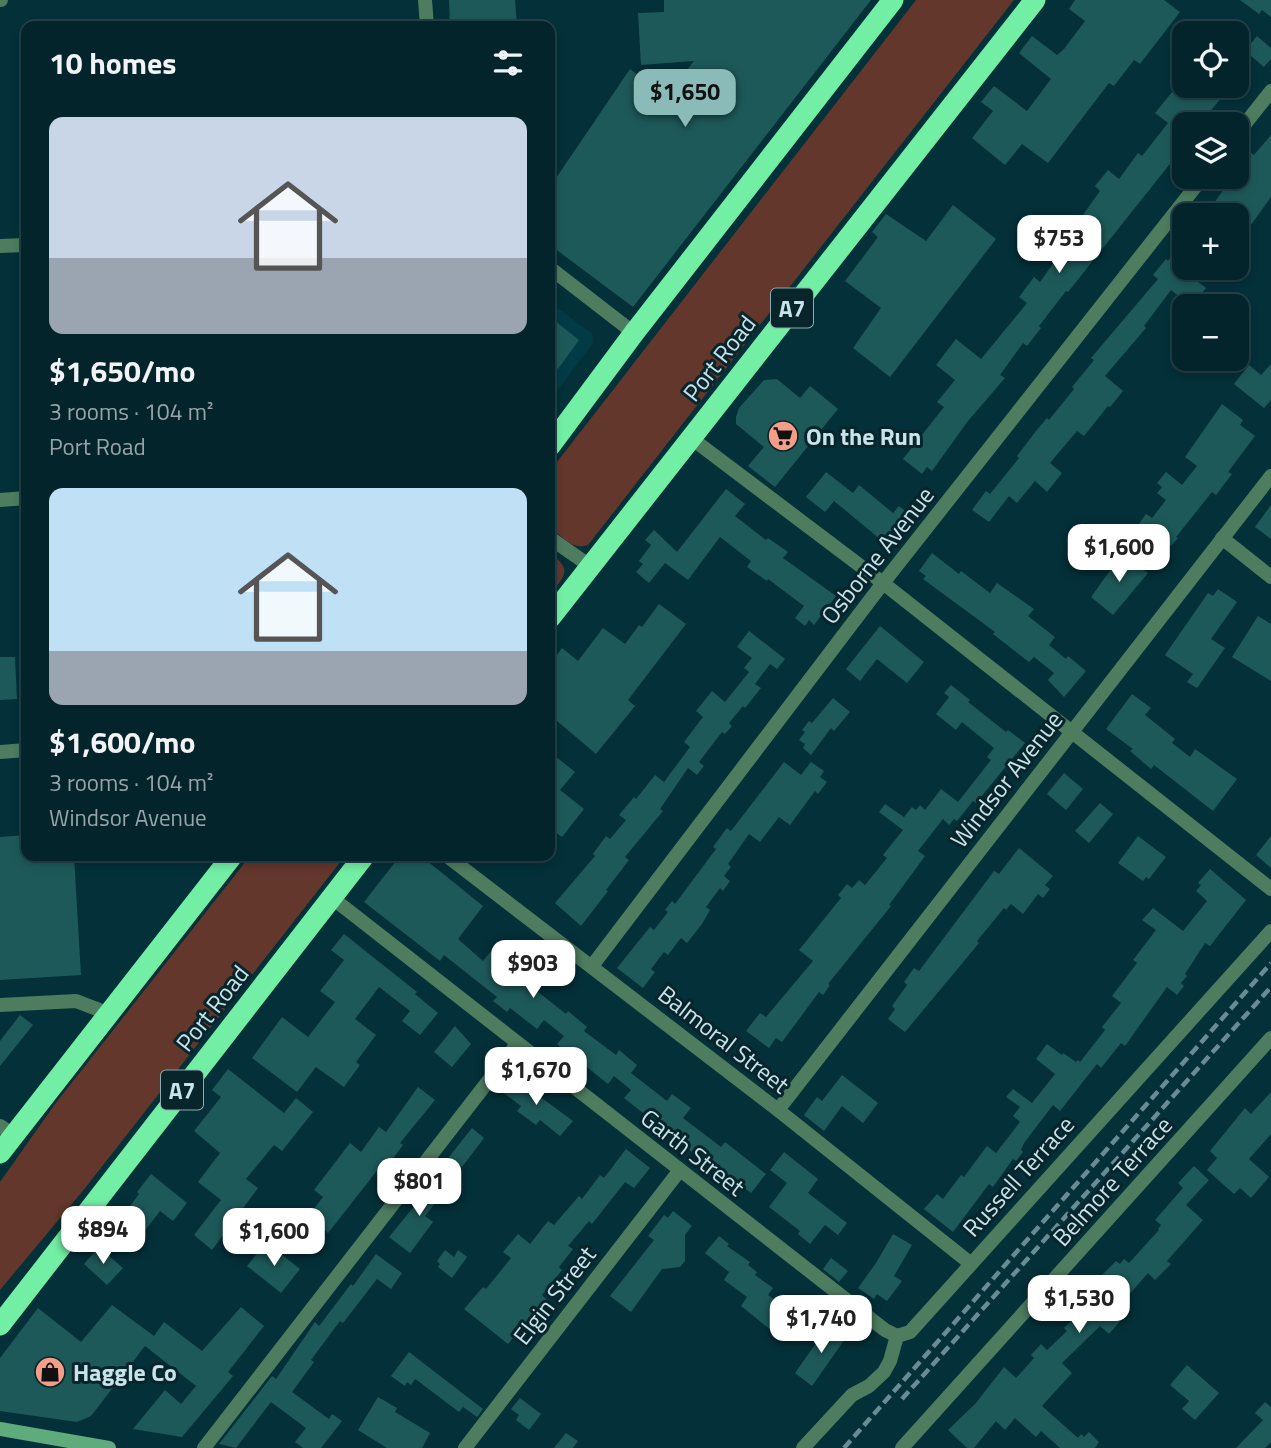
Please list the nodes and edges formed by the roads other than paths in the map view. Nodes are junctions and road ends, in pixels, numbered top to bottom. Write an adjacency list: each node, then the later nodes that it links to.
1 (425, 0): 4 (street)
2 (894, 0): 11 (highway)
3 (1035, 0): 12 (highway, Port Road / A7)
4 (427, 21)
5 (1271, 91): 6 (street)
6 (1249, 119)
7 (1194, 189): 21 (street, Osborne Avenue)
8 (21, 245): 9 (street)
9 (0, 246)
10 (555, 272): 11 (street)
11 (634, 333): 13 (highway)
12 (691, 438): 19 (highway, Port Road / A7); 21 (street)
13 (555, 439)
14 (1271, 476): 17 (street, Windsor Avenue)
15 (21, 498): 16 (street)
16 (0, 500)
17 (1222, 538): 20 (street); 23 (street, Windsor Avenue)
18 (555, 542): 19 (street)
19 (590, 566): 22 (highway, Port Road / A7)
20 (1271, 577)
21 (883, 583): 23 (street); 32 (street, Osborne Avenue)
22 (555, 612)
23 (1071, 732): 29 (street); 37 (street, Windsor Avenue)
24 (21, 750): 25 (street)
25 (0, 752)
26 (228, 861): 34 (highway)
27 (360, 861): 30 (highway, Port Road / A7)
28 (454, 861): 32 (street, Balmoral Street)
29 (1271, 889)
30 (331, 897): 36 (street, Garth Street); 42 (highway, Port Road / A7)
31 (1271, 931): 41 (street, Russell Terrace)
32 (592, 966): 37 (street, Balmoral Street)
33 (0, 1005): 34 (street)
34 (110, 1014): 38 (highway)
35 (1271, 1038): 49 (street, Belmore Terrace)
36 (517, 1044): 40 (street, Garth Street); 46 (street)
37 (778, 1110): 41 (street, Balmoral Street)
38 (7, 1131): 39 (highway)
39 (0, 1153)
40 (680, 1170): 43 (street, Garth Street); 47 (street, Elgin Street)
41 (970, 1263): 43 (street, Russell Terrace)
42 (0, 1325)
43 (897, 1336): 48 (street)
44 (0, 1429): 45 (main road)
45 (109, 1448)
46 (204, 1448)
47 (465, 1448)
48 (803, 1448)
49 (901, 1448)

